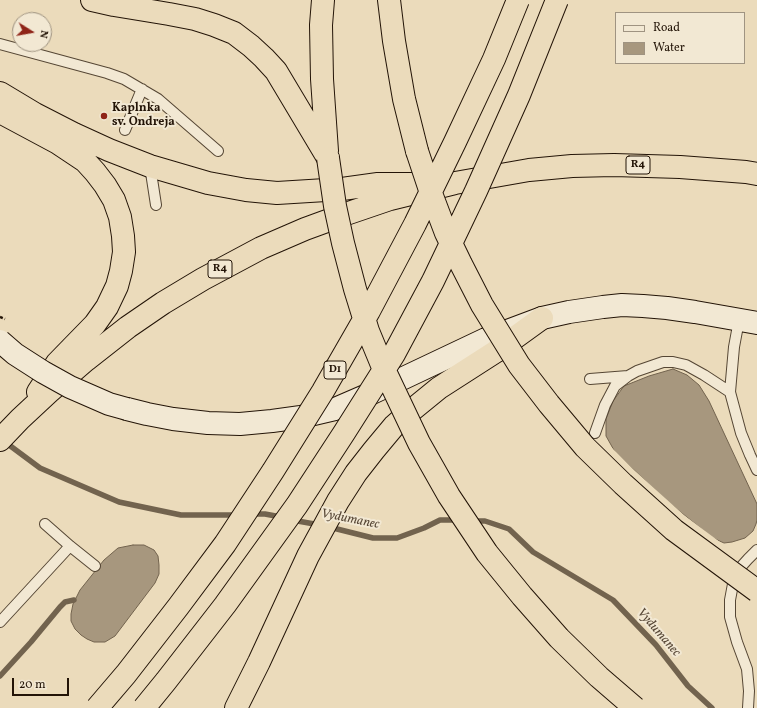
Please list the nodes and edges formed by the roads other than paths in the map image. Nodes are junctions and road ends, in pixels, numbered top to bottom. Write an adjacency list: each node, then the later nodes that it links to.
1 (92, 0): 12 (highway)
2 (323, 0): 12 (highway)
3 (389, 0): 31 (highway, bridge)
4 (518, 0): 34 (highway, D1, bridge)
5 (557, 0): 35 (highway, bridge)
6 (0, 44): 7 (lane)
7 (142, 88): 10 (lane); 11 (lane)
8 (0, 93): 13 (highway)
9 (0, 112): 23 (highway)
10 (126, 130)
11 (218, 151)
12 (328, 158): 37 (highway, bridge)
13 (150, 166): 15 (highway); 16 (lane)
14 (752, 173): 15 (highway, R4)
15 (455, 183): 23 (highway, R4)
16 (156, 205)
17 (542, 318): 18 (main road); 19 (main road, bridge); 36 (highway)
18 (748, 321): 22 (lane)
19 (0, 341)
20 (628, 376): 21 (lane); 22 (lane); 24 (lane)
21 (590, 379)
22 (730, 392): 26 (lane)
23 (20, 419): 25 (highway, R4)
24 (595, 433)
25 (0, 440)
26 (757, 470)
27 (45, 524): 28 (lane)
28 (70, 546): 30 (lane); 32 (lane)
29 (757, 550): 33 (lane)
30 (95, 566)
31 (757, 591)
32 (0, 622)
33 (753, 690): 38 (lane)
34 (97, 708)
35 (144, 708)
36 (236, 708)
37 (635, 708)
38 (748, 708)

